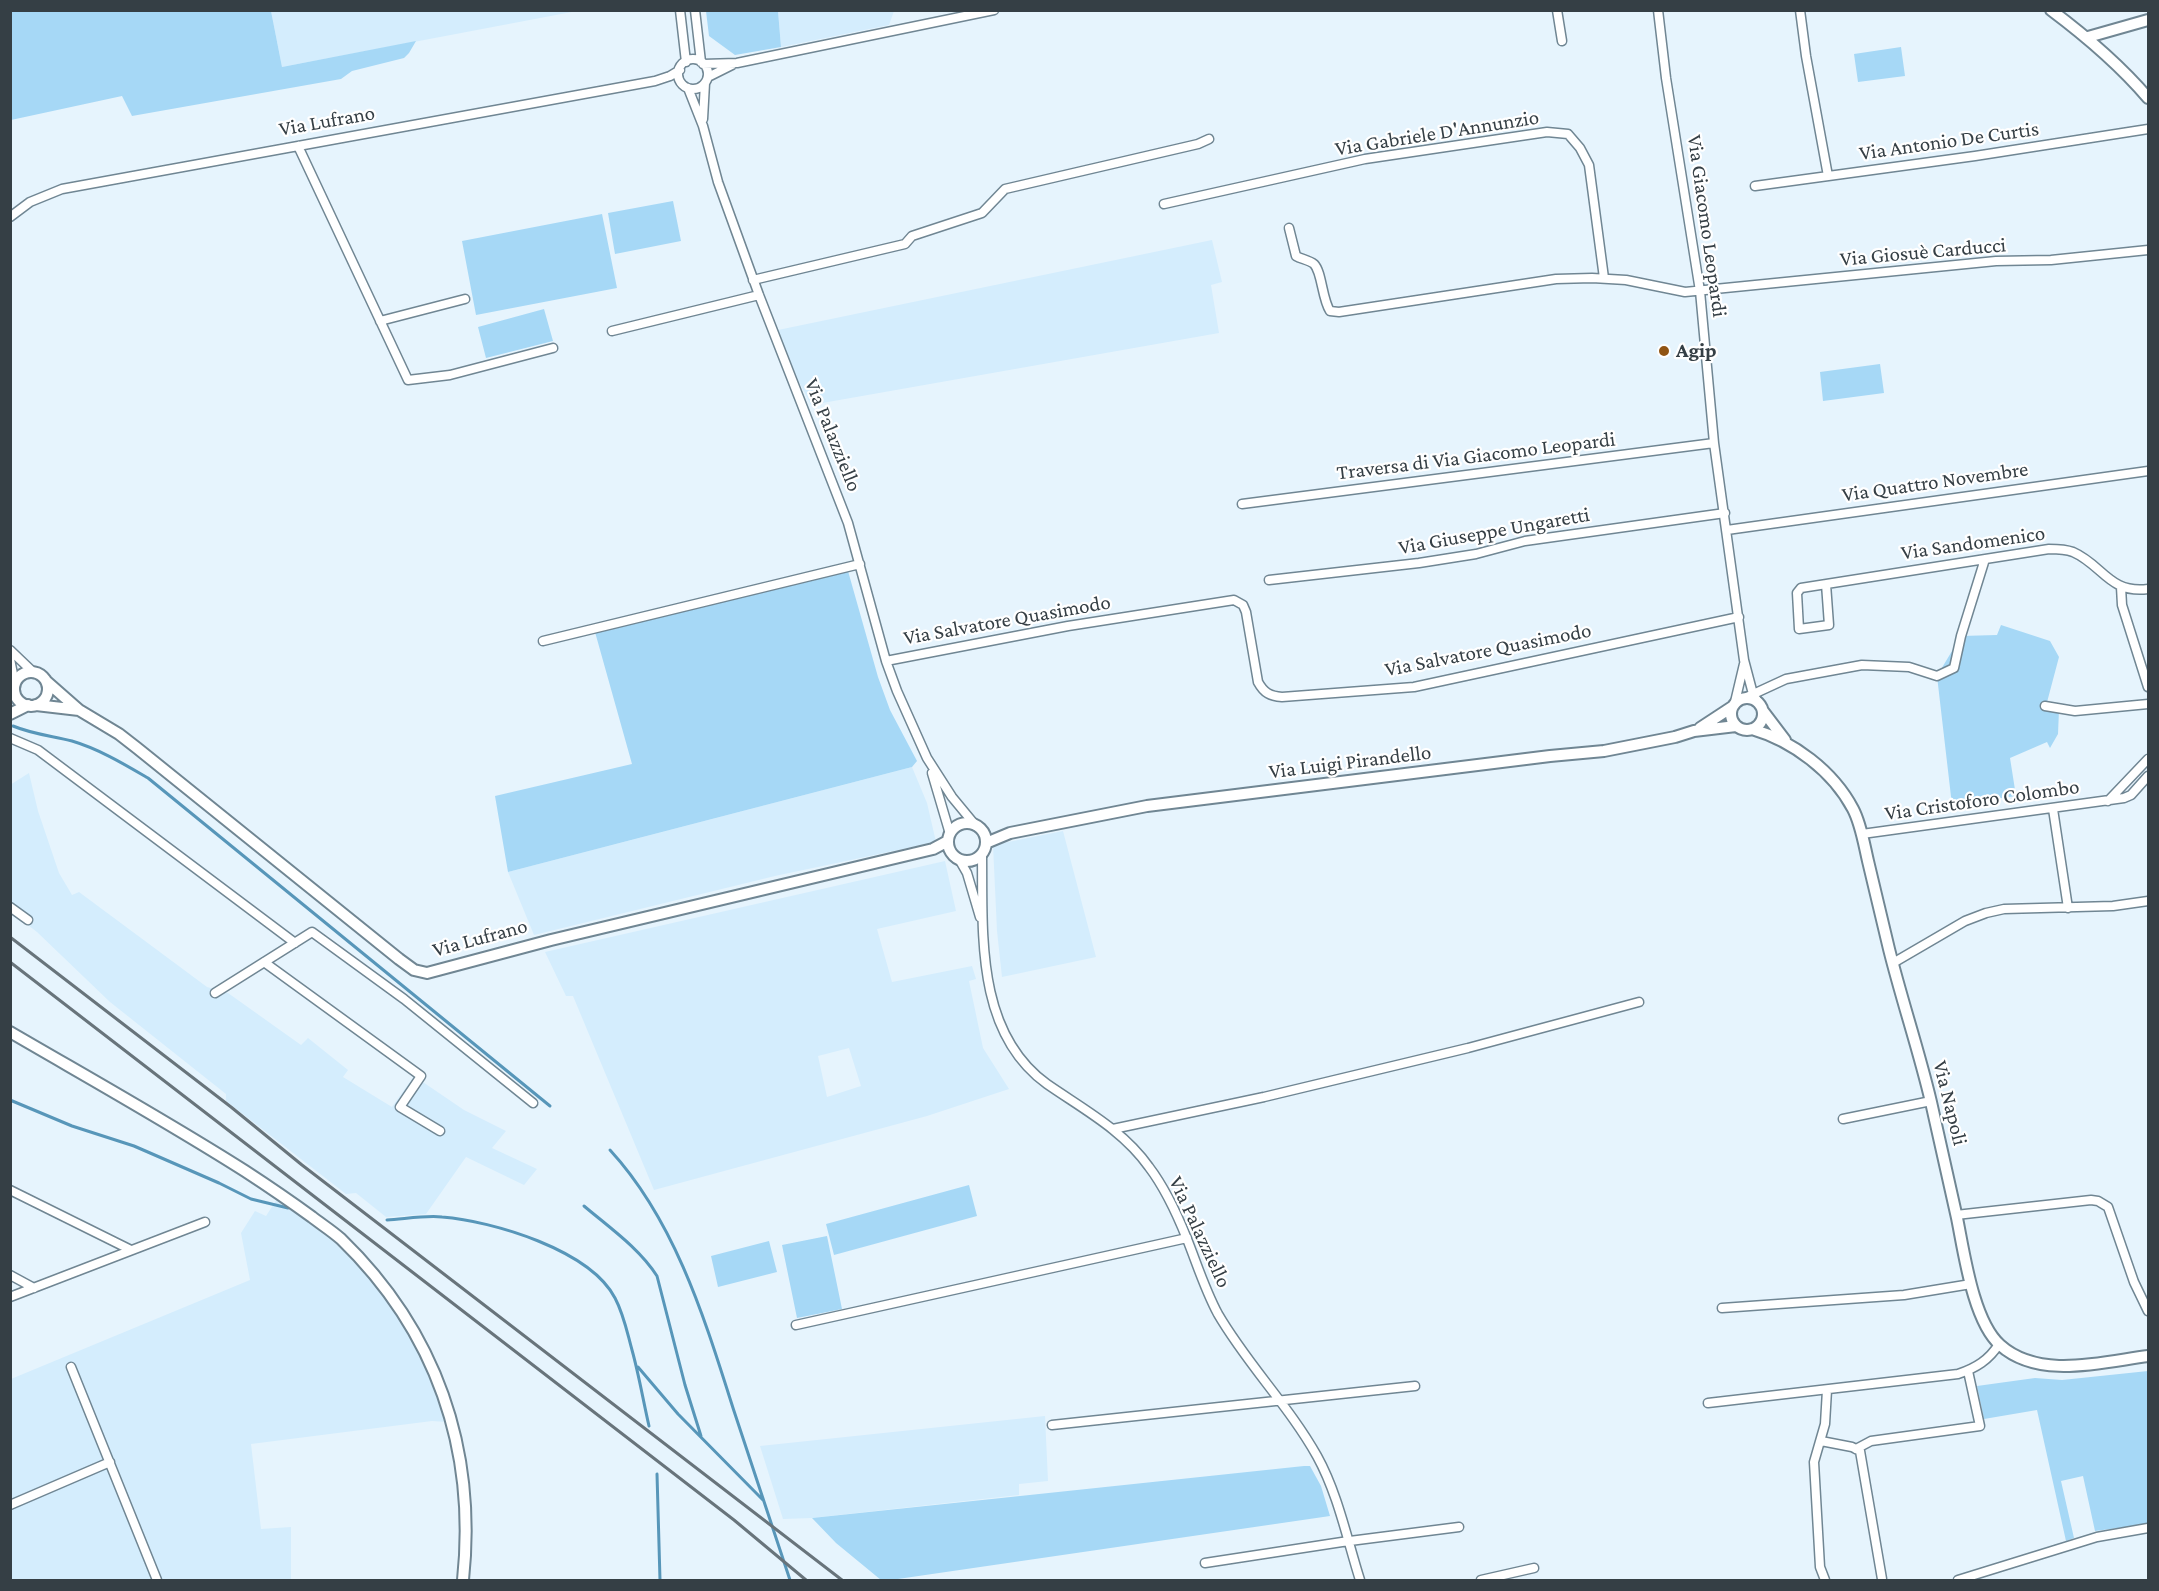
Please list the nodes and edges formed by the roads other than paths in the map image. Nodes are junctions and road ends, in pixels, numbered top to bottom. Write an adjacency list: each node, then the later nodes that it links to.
1 (680, 10): 11 (street)
2 (695, 10): 12 (street)
3 (994, 10): 13 (street)
4 (1557, 10): 10 (street)
5 (1658, 10): 31 (street, Via Giacomo Leopardi)
6 (1800, 10): 23 (street)
7 (2051, 10): 9 (street)
8 (2148, 20): 9 (street)
9 (2088, 37): 18 (street)
10 (1562, 40)
11 (686, 62): 12 (street); 14 (street)
12 (702, 63): 13 (street); 15 (street)
13 (737, 63): 15 (street)
14 (680, 70): 16 (street); 17 (street)
15 (707, 80): 17 (street); 19 (street, Via Palazziello)
16 (655, 81): 17 (street); 22 (street, Via Lufrano)
17 (685, 86): 19 (street, Via Palazziello)
18 (2148, 98)
19 (703, 126): 30 (street, Via Palazziello)
20 (2148, 129): 23 (street, Via Antonio De Curtis)
21 (1209, 140): 30 (street)
22 (298, 146): 26 (street, Via Lufrano); 34 (street)
23 (1828, 176): 24 (street, Via Antonio De Curtis)
24 (1755, 186)
25 (1164, 204): 29 (street, Via Gabriele D'Annunzio)
26 (11, 216)
27 (1289, 228): 29 (street)
28 (2148, 250): 31 (street, Via Giosuè Carducci)
29 (1604, 278): 31 (street)
30 (753, 280): 32 (street, Via Palazziello)
31 (1700, 291): 37 (street, Via Giacomo Leopardi)
32 (759, 295): 35 (street); 43 (street, Via Palazziello)
33 (465, 299): 34 (street)
34 (380, 321): 36 (street)
35 (612, 331)
36 (553, 348)
37 (1714, 443): 39 (street, Traversa di Via Giacomo Leopardi); 40 (street, Via Giacomo Leopardi)
38 (2148, 471): 41 (street, Via Quattro Novembre)
39 (1242, 504)
40 (1725, 513): 41 (street, Via Giacomo Leopardi); 44 (street, Via Giuseppe Ungaretti)
41 (1727, 530): 48 (street, Via Giacomo Leopardi)
42 (1985, 559): 45 (street, Via Sandomenico); 46 (street, Via Sandomenico); 56 (street)
43 (860, 564): 49 (street); 53 (street, Via Palazziello)
44 (1269, 580)
45 (1826, 584): 45 (street, Via Sandomenico)
46 (2121, 587): 47 (street); 57 (street)
47 (2148, 589)
48 (1739, 617): 52 (street, Via Giacomo Leopardi); 53 (street, Via Salvatore Quasimodo)
49 (543, 641)
50 (10, 650): 54 (street, Via Lufrano)
51 (10, 659): 58 (street)
52 (1744, 660): 59 (street, Via Giacomo Leopardi); 62 (street, Via Giacomo Leopardi)
53 (886, 661): 72 (street, Via Palazziello)
54 (33, 672): 55 (street, Via Lufrano); 58 (street)
55 (46, 681): 61 (street); 65 (street, Via Lufrano)
56 (1768, 687): 59 (street); 59 (street)
57 (2148, 687)
58 (15, 689): 61 (street); 63 (street)
59 (1756, 702): 62 (street); 68 (street); 71 (street, Via Napoli)
60 (2148, 704): 64 (street)
61 (32, 705): 65 (street, Via Lufrano); 66 (street)
62 (1733, 705): 67 (street); 69 (street, Via Luigi Pirandello)
63 (10, 706)
64 (2045, 706)
65 (79, 710): 82 (street, Via Lufrano)
66 (10, 714)
67 (1736, 726): 68 (street); 69 (street, Via Luigi Pirandello)
68 (1752, 729): 71 (street, Via Napoli)
69 (1694, 731): 78 (street, Via Luigi Pirandello)
70 (10, 738): 89 (street)
71 (1787, 742): 79 (street, Via Napoli)
72 (927, 758): 77 (street, Via Palazziello); 80 (street, Via Palazziello)
73 (2148, 759): 75 (street, Via Cristoforo Colombo)
74 (2148, 776): 75 (street, Via Cristoforo Colombo)
75 (2108, 801): 76 (street, Via Cristoforo Colombo)
76 (2053, 809): 79 (street, Via Cristoforo Colombo); 86 (street)
77 (979, 829): 78 (street, Via Luigi Pirandello); 80 (street); 81 (street)
78 (1010, 833): 81 (street, Via Luigi Pirandello)
79 (1862, 834): 91 (street, Via Napoli)
80 (949, 837): 82 (street, Via Lufrano); 83 (street)
81 (984, 848): 83 (street); 88 (street, Via Palazziello)
82 (933, 849): 83 (street, Via Lufrano)
83 (956, 857): 88 (street, Via Palazziello)
84 (2148, 901): 86 (street)
85 (10, 907): 87 (street)
86 (2068, 908): 91 (street)
87 (28, 920)
88 (983, 929): 98 (street, Via Palazziello)
89 (295, 943): 90 (street); 96 (street)
90 (264, 962): 92 (street); 99 (street)
91 (1893, 963): 95 (street, Via Napoli)
92 (215, 993)
93 (1639, 1002): 98 (street)
94 (10, 1032): 132 (street)
95 (1931, 1101): 97 (street); 101 (street, Via Napoli)
96 (533, 1103)
97 (1843, 1119)
98 (1113, 1129): 103 (street, Via Palazziello)
99 (440, 1131)
100 (10, 1190): 104 (street)
101 (1956, 1215): 106 (street, Via Napoli); 110 (street)
102 (205, 1222): 104 (street)
103 (1187, 1238): 111 (street); 118 (street, Via Palazziello)
104 (131, 1250): 107 (street)
105 (10, 1275): 107 (street)
106 (1971, 1284): 109 (street); 112 (street, Via Napoli)
107 (34, 1288): 108 (street)
108 (10, 1297)
109 (1722, 1308)
110 (2148, 1311)
111 (796, 1325)
112 (1999, 1344): 113 (street, Via Napoli); 115 (street)
113 (2148, 1356)
114 (71, 1367): 123 (street)
115 (1968, 1371): 117 (street); 122 (street)
116 (1415, 1386): 118 (street)
117 (1827, 1390): 119 (street); 121 (street)
118 (1278, 1400): 120 (street); 127 (street, Via Palazziello)
119 (1708, 1404)
120 (1052, 1425)
121 (1821, 1441): 122 (street); 135 (street)
122 (1856, 1449): 130 (street)
123 (110, 1462): 124 (street); 131 (street)
124 (10, 1505)
125 (1460, 1527): 127 (street)
126 (2148, 1528): 136 (street)
127 (1347, 1541): 128 (street); 133 (street, Via Palazziello)
128 (1205, 1563)
129 (1534, 1568): 134 (street)
130 (1882, 1579)
131 (157, 1581)
132 (463, 1581)
133 (1360, 1581)
134 (1481, 1581)
135 (1825, 1581)
136 (1958, 1581)

